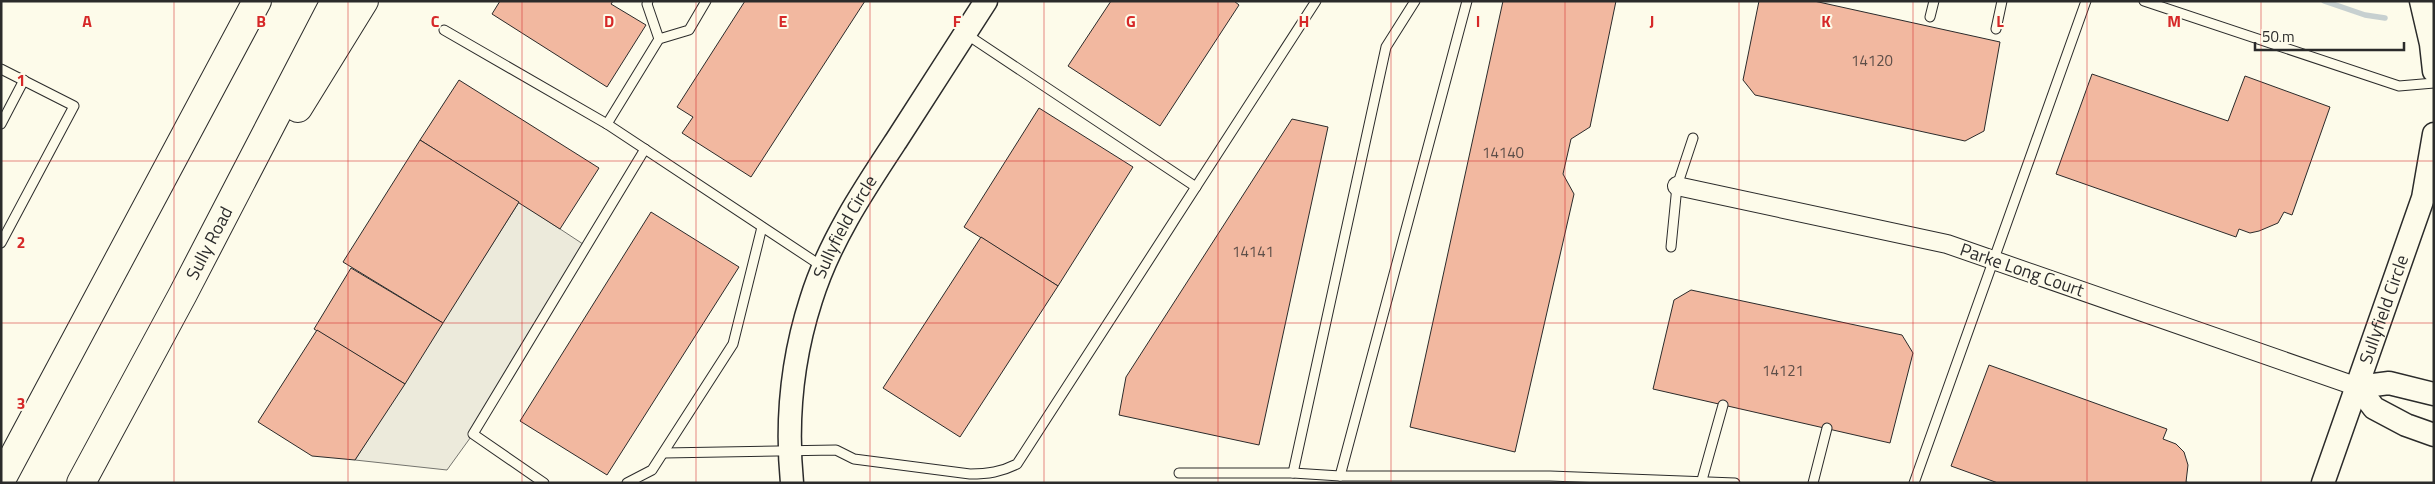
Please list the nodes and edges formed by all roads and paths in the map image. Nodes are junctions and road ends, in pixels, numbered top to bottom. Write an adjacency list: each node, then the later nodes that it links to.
1 (251, 1): 21 (highway)
2 (257, 1): 21 (highway)
3 (335, 1): 39 (highway, Sully Road)
4 (364, 1): 39 (highway)
5 (648, 1): 20 (lane)
6 (706, 1): 20 (lane)
7 (986, 1): 19 (street, Sullyfield Circle)
8 (1316, 1): 33 (lane)
9 (1415, 1): 48 (lane)
10 (1467, 1): 49 (lane)
11 (1934, 1): 16 (lane)
12 (2002, 1): 17 (lane)
13 (2086, 1): 37 (lane)
14 (2144, 1): 25 (lane)
15 (2421, 1): 23 (street)
16 (1930, 17)
17 (1996, 29)
18 (444, 30): 27 (lane)
19 (965, 34): 33 (lane); 38 (street, Sullyfield Circle)
20 (659, 39): 27 (lane)
21 (231, 49): 50 (highway)
22 (1, 69): 24 (lane)
23 (2434, 71)
24 (24, 80): 26 (lane); 35 (lane)
25 (2434, 83)
26 (2, 119)
27 (606, 124): 30 (lane)
28 (2434, 134): 31 (street, Sullyfield Circle)
29 (1693, 138): 32 (lane)
30 (645, 150): 34 (lane); 53 (lane)
31 (2431, 171): 40 (street, Sullyfield Circle)
32 (1678, 186): 36 (lane); 37 (street, Parke Long Court)
33 (1196, 187): 45 (lane)
34 (762, 227): 38 (lane); 46 (lane)
35 (1, 243)
36 (1671, 247)
37 (1992, 259): 40 (street, Parke Long Court); 58 (lane)
38 (823, 267): 45 (street, Sullyfield Circle)
39 (183, 294): 52 (highway, Sully Road)
40 (2358, 387): 41 (street); 44 (street); 59 (street, Sullyfield Circle)
41 (2434, 394)
42 (1723, 405): 51 (lane)
43 (1827, 428): 57 (lane)
44 (2434, 435)
45 (790, 450): 46 (lane); 55 (street, Sullyfield Circle)
46 (664, 453): 54 (lane)
47 (1180, 473): 48 (lane)
48 (1294, 473): 49 (lane)
49 (1340, 476): 51 (lane)
50 (1, 480)
51 (1702, 480): 56 (lane)
52 (81, 483)
53 (544, 483)
54 (627, 483)
55 (792, 483)
56 (1735, 483)
57 (1813, 483)
58 (1914, 483)
59 (2323, 483)

